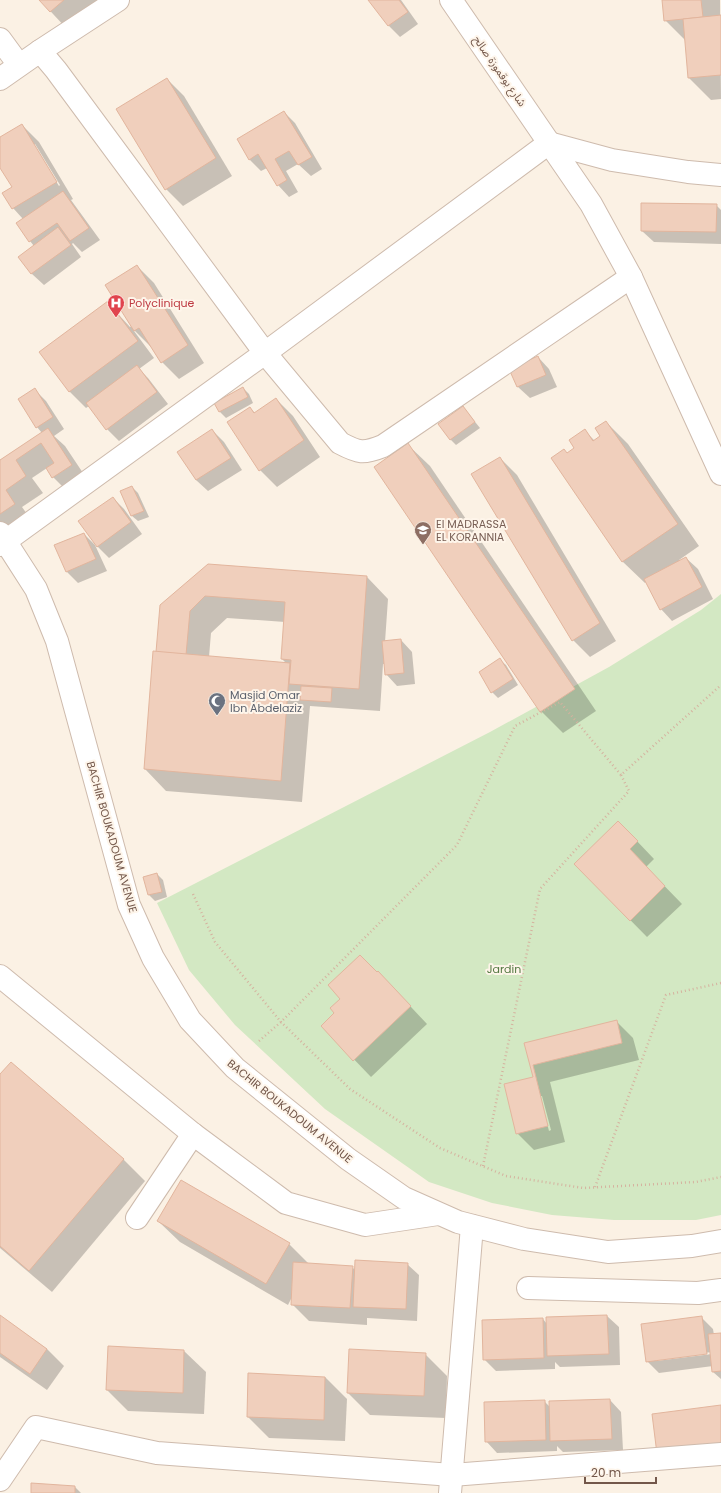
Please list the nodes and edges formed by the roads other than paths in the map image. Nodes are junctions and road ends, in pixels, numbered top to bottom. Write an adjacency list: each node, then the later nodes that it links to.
1 (118, 0): 4 (street)
2 (451, 0): 7 (street, شارع بوقموزة صالح)
3 (0, 39): 5 (street)
4 (40, 51): 5 (street); 10 (street)
5 (19, 65): 6 (street)
6 (0, 79)
7 (549, 143): 8 (street); 9 (street, شارع بوقموزة صالح); 10 (street)
8 (721, 175)
9 (631, 278): 10 (street); 11 (street, شارع بوقموزة صالح)
10 (265, 354): 12 (street)
11 (721, 474)
12 (2, 540): 15 (street, BACHIR BOUKADOUM AVENUE)
13 (0, 976): 14 (street)
14 (192, 1134): 15 (street); 16 (street)
15 (438, 1214): 17 (street, BACHIR BOUKADOUM AVENUE)
16 (137, 1218)
17 (472, 1226): 18 (street, BACHIR BOUKADOUM AVENUE); 23 (street)
18 (721, 1241)
19 (528, 1288): 20 (street)
20 (721, 1290)
21 (721, 1454): 23 (street)
22 (0, 1480): 23 (street)
23 (451, 1484)

